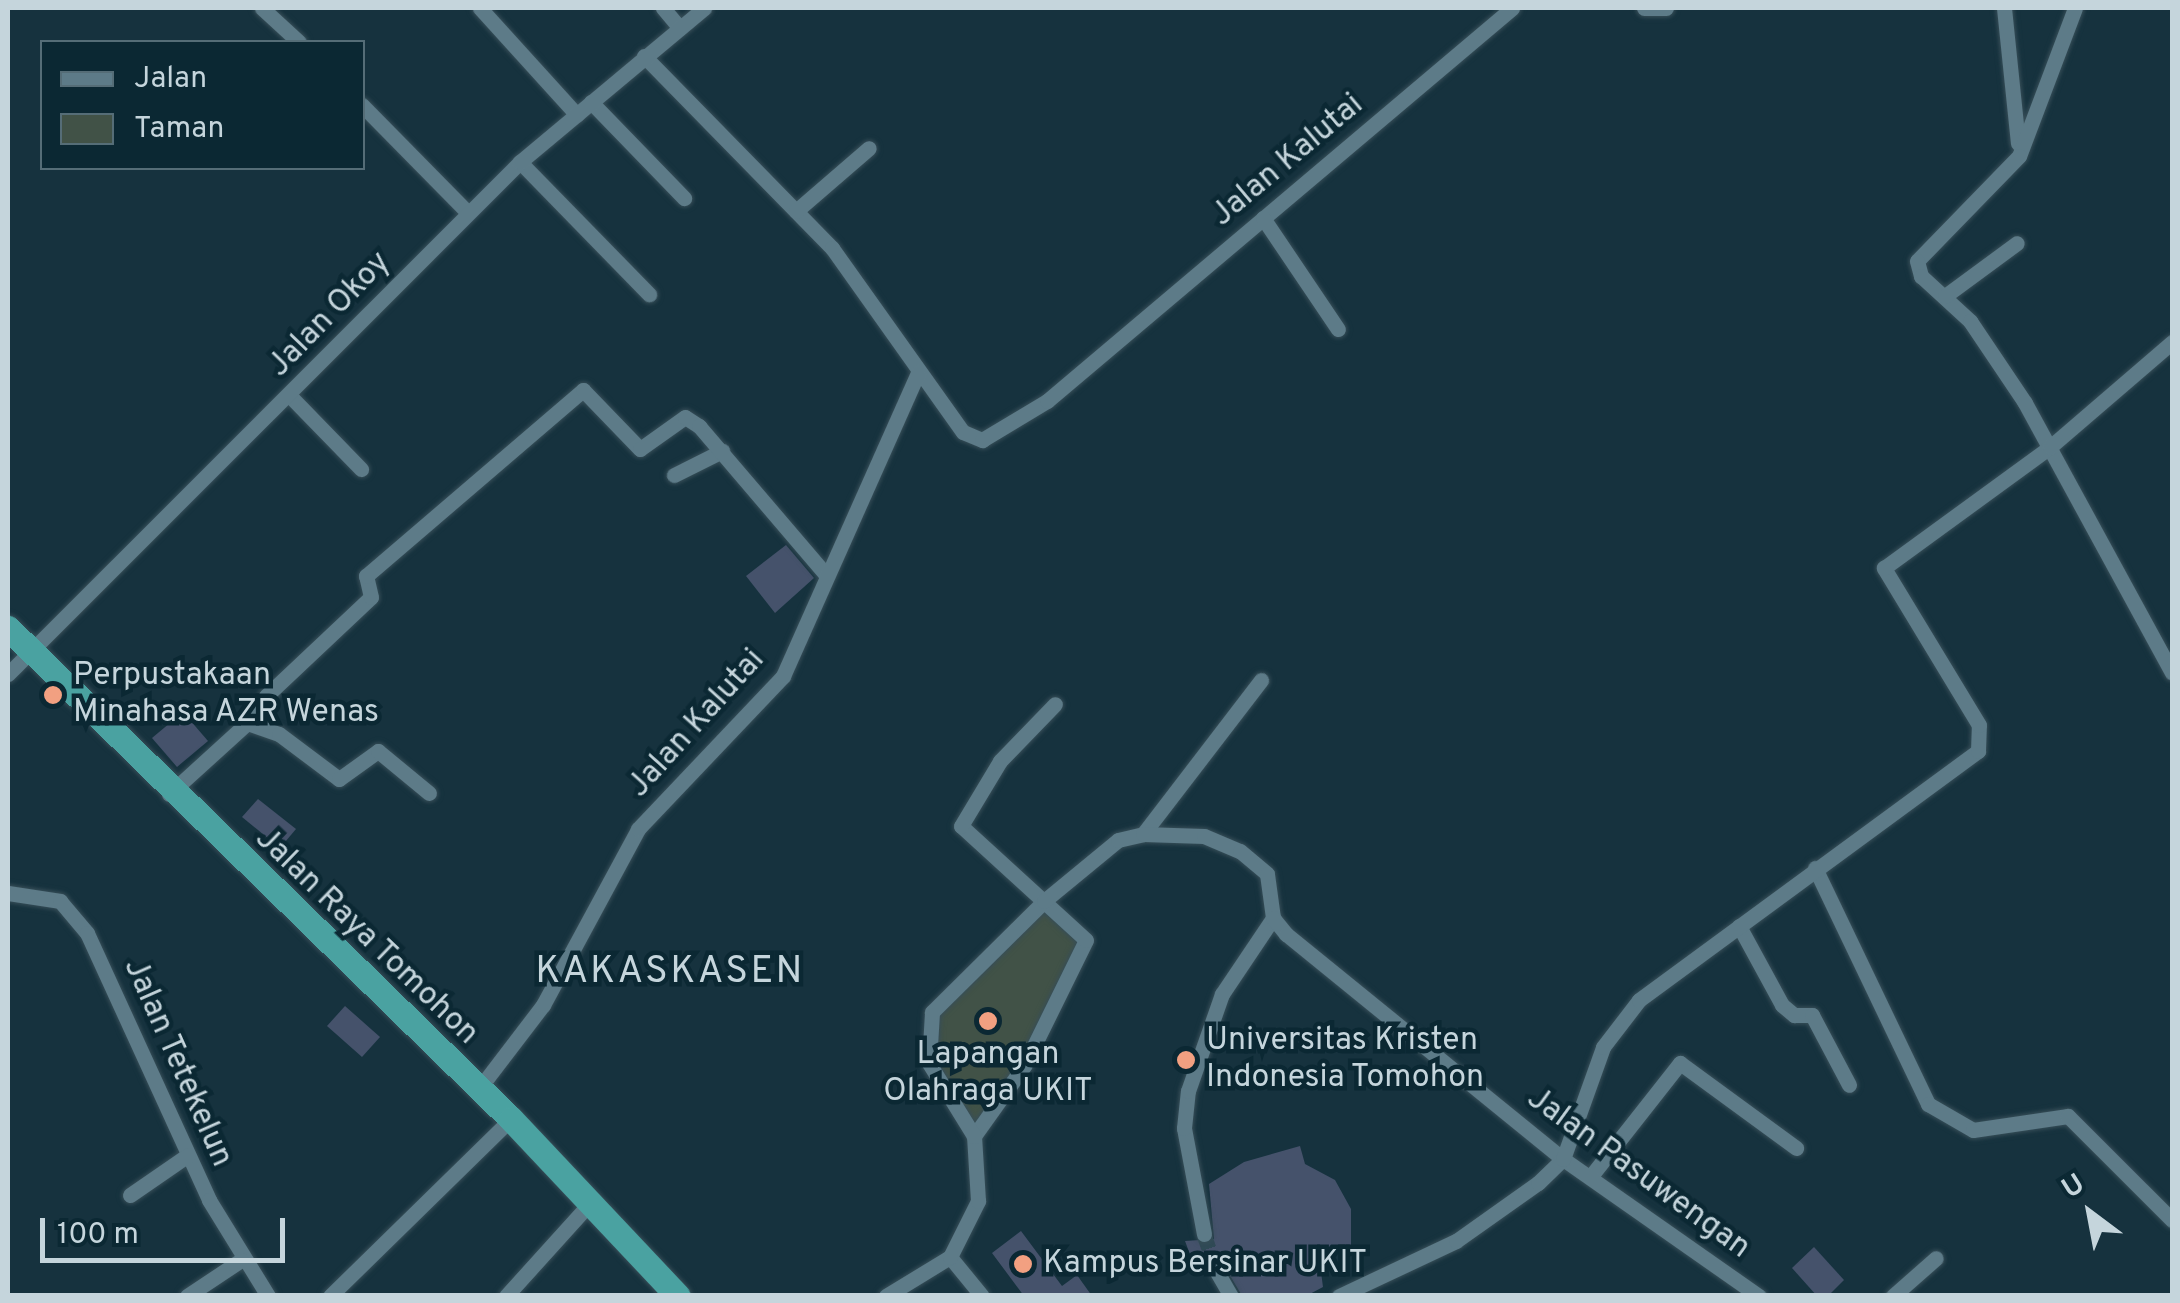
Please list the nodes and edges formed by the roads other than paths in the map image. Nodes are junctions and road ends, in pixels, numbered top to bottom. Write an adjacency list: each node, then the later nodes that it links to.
1 (262, 8): 11 (street)
2 (480, 8): 15 (street)
3 (663, 8): 10 (street)
4 (704, 8): 10 (street, Jalan Okoy)
5 (1512, 8): 22 (street, Jalan Kalutai)
6 (1644, 8): 7 (street)
7 (1666, 8)
8 (2004, 8): 17 (street)
9 (2075, 8): 17 (street)
10 (680, 28): 12 (street, Jalan Okoy)
11 (297, 40)
12 (644, 56): 13 (street, Jalan Okoy); 20 (street, Jalan Kalutai)
13 (591, 102): 15 (street, Jalan Okoy); 19 (street)
14 (365, 109): 21 (street)
15 (577, 115): 18 (street, Jalan Okoy)
16 (869, 148): 20 (street)
17 (2018, 156): 25 (street)
18 (520, 162): 21 (street, Jalan Okoy); 24 (street)
19 (684, 198)
20 (796, 211): 28 (street, Jalan Kalutai)
21 (467, 212): 29 (street, Jalan Okoy)
22 (1263, 218): 26 (street); 28 (street, Jalan Kalutai)
23 (2017, 243): 25 (street)
24 (649, 294)
25 (1945, 296): 30 (street)
26 (1338, 330)
27 (2172, 342): 30 (street)
28 (918, 373): 34 (street, Jalan Kalutai)
29 (290, 396): 32 (street); 36 (street, Jalan Okoy)
30 (2050, 448): 37 (street); 45 (street)
31 (722, 451): 33 (street); 34 (street); 41 (street)
32 (360, 469)
33 (674, 475)
34 (827, 576): 51 (street, Jalan Kalutai)
35 (8, 628): 36 (highway, Jalan Raya Tomohon)
36 (31, 650): 38 (street, Jalan Okoy); 43 (highway, Jalan Raya Tomohon)
37 (2172, 673)
38 (8, 674)
39 (1261, 680): 44 (street)
40 (1054, 704): 47 (street)
41 (254, 723): 42 (street); 43 (street)
42 (429, 793)
43 (169, 794): 51 (highway, Jalan Raya Tomohon)
44 (1143, 834): 47 (street); 48 (street)
45 (1815, 868): 49 (street); 60 (street)
46 (8, 893): 55 (street, Jalan Tetekelun)
47 (1044, 901): 53 (street); 53 (street)
48 (1273, 918): 56 (street, Jalan Pasuwengan); 61 (street)
49 (1740, 926): 50 (street); 56 (street)
50 (1849, 1085)
51 (478, 1090): 52 (highway, Jalan Raya Tomohon)
52 (511, 1119): 59 (highway, Jalan Raya Tomohon); 71 (street)
53 (974, 1136): 62 (street)
54 (1796, 1148): 57 (street)
55 (188, 1155): 58 (street); 64 (street, Jalan Tetekelun)
56 (1562, 1159): 57 (street, Jalan Pasuwengan); 75 (street)
57 (1590, 1176): 68 (street, Jalan Pasuwengan)
58 (130, 1196)
59 (589, 1204): 67 (street); 72 (highway, Jalan Raya Tomohon)
60 (2172, 1220)
61 (1204, 1234)
62 (950, 1257): 66 (street); 73 (street)
63 (1936, 1258): 76 (street)
64 (242, 1260): 69 (street); 70 (street, Jalan Tetekelun)
65 (1217, 1272): 74 (street)
66 (978, 1294)
67 (507, 1295)
68 (1755, 1295)
69 (187, 1296)
70 (268, 1296)
71 (330, 1296)
72 (678, 1296)
73 (886, 1296)
74 (1231, 1296)
75 (1340, 1296)
76 (1893, 1296)

